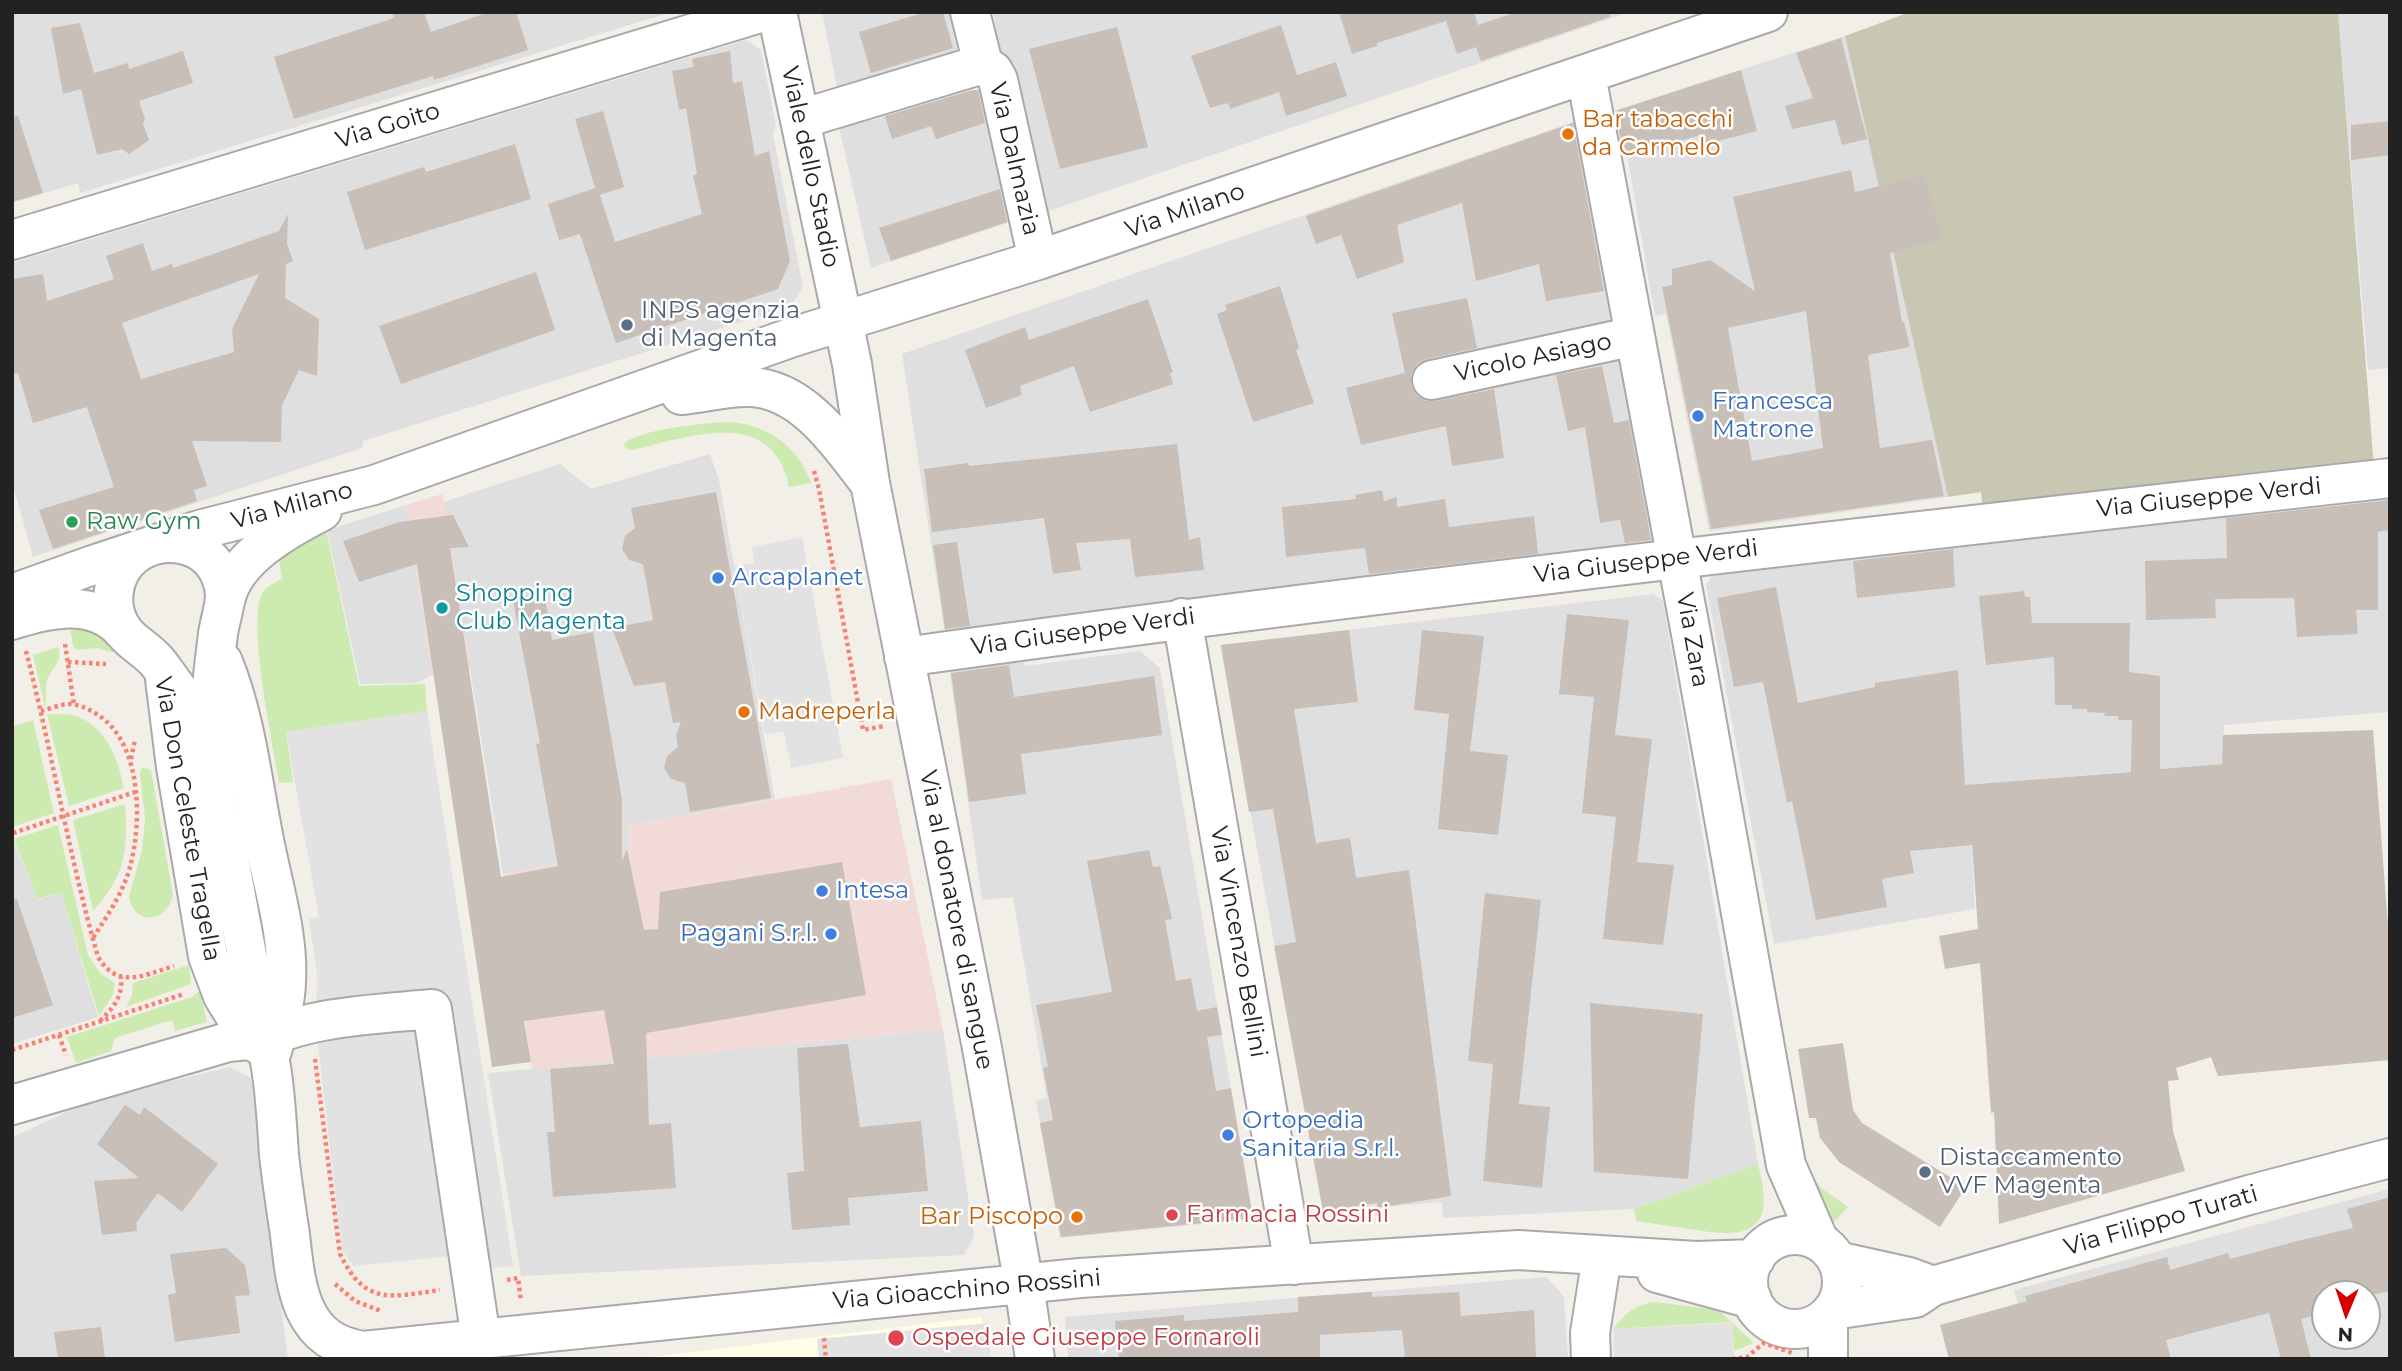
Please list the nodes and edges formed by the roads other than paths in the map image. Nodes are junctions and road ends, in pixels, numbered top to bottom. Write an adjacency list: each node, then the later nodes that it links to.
1 (763, 12): 8 (street, Via Goito)
2 (777, 12): 7 (street, Viale dello Stadio)
3 (970, 12): 5 (street, Via Dalmazia)
4 (1768, 12): 6 (street, Via Milano)
5 (983, 64): 7 (street, Via Dalmazia); 9 (street, Via Dalmazia)
6 (1586, 75): 9 (street, Via Milano); 11 (street, Via Zara)
7 (801, 119): 10 (street, Viale dello Stadio)
8 (12, 240)
9 (1038, 260): 10 (street, Via Milano)
10 (842, 322): 14 (street, Via Milano); 16 (street, Via al donatore di sangue)
11 (1635, 335): 12 (street, Vicolo Asiago); 19 (street, Via Zara)
12 (1432, 380)
13 (796, 401): 14 (street, Via Milano); 16 (street, Via al donatore di sangue)
14 (601, 406): 17 (street, Via Milano)
15 (2390, 478): 19 (street, Via Giuseppe Verdi)
16 (870, 483): 25 (street, Via al donatore di sangue)
17 (374, 485): 18 (street, Via Milano); 22 (street, Via Milano)
18 (151, 546): 20 (street, Via Milano); 22 (street); 24 (street)
19 (1677, 558): 21 (street, Via Giuseppe Verdi); 30 (street, Via Zara)
20 (12, 594)
21 (1182, 618): 25 (street, Via Giuseppe Verdi); 34 (street, Via Vincenzo Bellini)
22 (221, 623): 24 (street); 26 (street); 27 (street, Via Don Celeste Tragella)
23 (19, 636): 24 (street)
24 (143, 648): 26 (street); 27 (street, Via Don Celeste Tragella)
25 (904, 657): 35 (street, Via al donatore di sangue)
26 (210, 747): 27 (street, Via Don Celeste Tragella)
27 (268, 1040): 28 (street); 39 (street); 40 (street, Via Don Celeste Tragella)
28 (12, 1105)
29 (2390, 1158): 36 (street, Via Filippo Turati)
30 (1786, 1164): 31 (street, Via Zara); 32 (street, Via Zara)
31 (1763, 1250): 32 (street); 33 (street, Via Gioacchino Rossini); 37 (street)
32 (1828, 1251): 36 (street); 38 (street)
33 (1602, 1256): 34 (street, Via Gioacchino Rossini); 37 (street, Via Gioacchino Rossini); 42 (street)
34 (1294, 1265): 35 (street, Via Gioacchino Rossini)
35 (1024, 1285): 39 (street, Via Gioacchino Rossini); 41 (street, Via al donatore di sangue)
36 (1933, 1286): 38 (street, Via Filippo Turati)
37 (1752, 1299): 38 (street)
38 (1817, 1338)
39 (481, 1339): 40 (street, Via Gioacchino Rossini)
40 (335, 1344)
41 (1035, 1359)
42 (1591, 1359)

